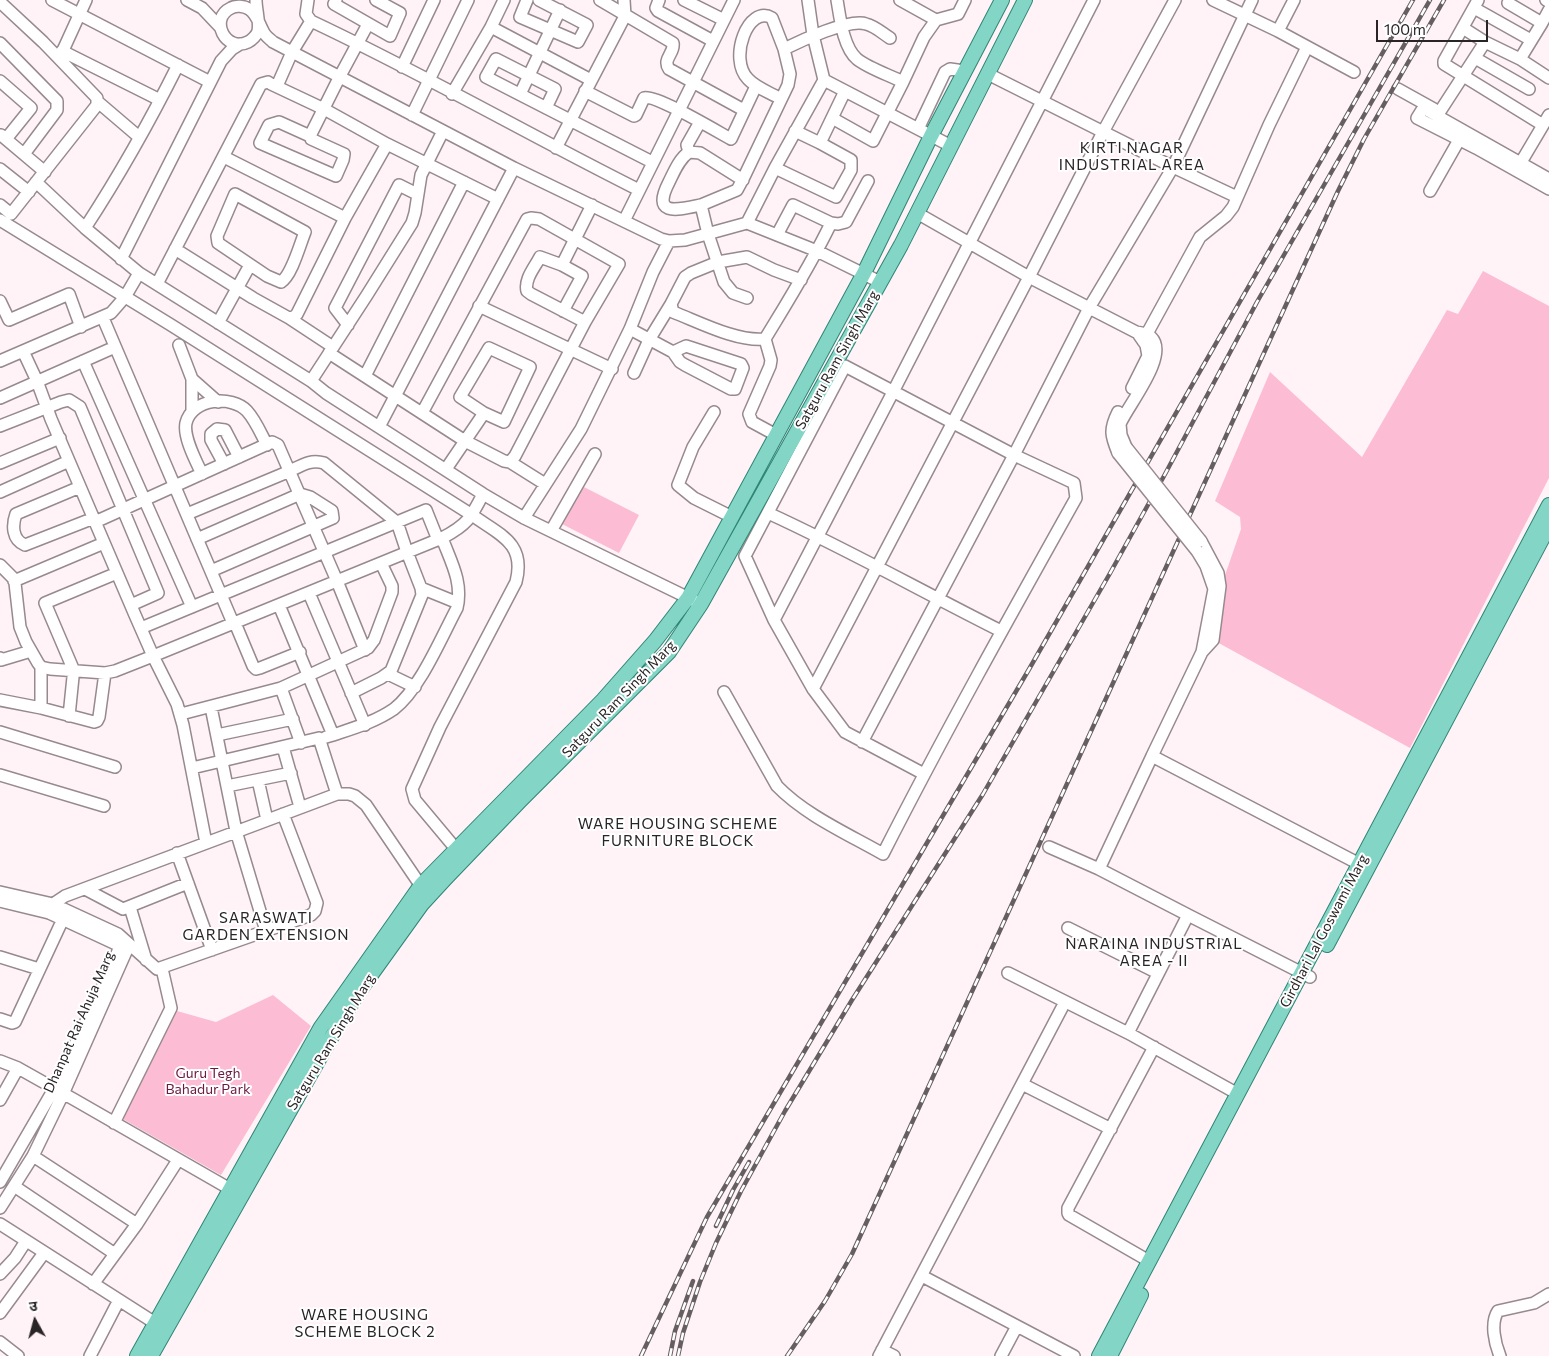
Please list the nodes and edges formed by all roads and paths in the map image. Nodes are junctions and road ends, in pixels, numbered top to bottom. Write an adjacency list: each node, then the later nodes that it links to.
1 (52, 0): 36 (street)
2 (86, 0): 36 (street)
3 (187, 0): 33 (street)
4 (256, 0): 39 (street)
5 (308, 0): 42 (street)
6 (336, 0): 44 (street)
7 (376, 0): 44 (street)
8 (434, 0): 70 (street)
9 (468, 0): 81 (street)
10 (504, 0): 45 (street)
11 (527, 0): 48 (street)
12 (539, 0): 34 (street)
13 (600, 0): 38 (street)
14 (624, 0): 38 (street)
15 (659, 0): 55 (street)
16 (684, 0): 40 (street)
17 (734, 0): 40 (street)
18 (808, 0): 51 (street)
19 (836, 0): 46 (street)
20 (900, 0): 41 (street)
21 (965, 0): 41 (street)
22 (1025, 0): 73 (main road, Satguru Ram Singh Marg)
23 (1094, 0): 95 (street)
24 (1175, 0): 111 (street)
25 (1213, 0): 37 (street)
26 (1252, 0): 37 (street)
27 (1294, 0): 50 (street)
28 (1507, 1): 43 (street)
29 (0, 2): 65 (street)
30 (997, 2): 71 (main road, Satguru Ram Singh Marg)
31 (1476, 4): 47 (street); 54 (street)
32 (238, 5): 33 (street); 39 (street); 49 (street)
33 (202, 8): 49 (street)
34 (560, 10): 48 (street); 48 (street)
35 (1549, 10): 43 (street)
36 (80, 15): 65 (street); 69 (street)
37 (1244, 15): 50 (street); 126 (street)
38 (625, 16): 78 (street); 83 (street)
39 (258, 18): 53 (street); 56 (street)
40 (724, 20): 55 (street)
41 (936, 20): 84 (street)
42 (310, 21): 60 (street); 63 (street)
43 (1542, 23): 54 (street)
44 (368, 24): 60 (street)
45 (491, 27): 64 (street); 91 (street)
46 (842, 27): 51 (street); 52 (street); 84 (street)
47 (1463, 28): 57 (street); 75 (street)
48 (551, 30): 64 (street)
49 (221, 31): 59 (street); 68 (street)
50 (1278, 31): 61 (street)
51 (813, 35): 62 (street); 79 (street)
52 (890, 38)
53 (252, 40): 56 (street); 59 (street)
54 (1531, 40): 67 (street)
55 (713, 41): 83 (street)
56 (273, 42): 63 (street)
57 (1485, 42): 66 (street); 67 (street)
58 (0, 43): 122 (street)
59 (240, 44): 68 (street)
60 (358, 44): 70 (street); 74 (street)
61 (1307, 47): 72 (street); 142 (street)
62 (784, 48): 86 (street); 93 (street)
63 (292, 52): 74 (street); 85 (street)
64 (540, 53): 76 (street); 78 (street)
65 (61, 55): 94 (street); 96 (street)
66 (1475, 58): 75 (street); 88 (street)
67 (1520, 59): 77 (street)
68 (221, 61): 82 (street)
69 (178, 64): 82 (street); 94 (street)
70 (402, 67): 81 (street)
71 (964, 71): 108 (street); 114 (main road, Satguru Ram Singh Marg)
72 (1354, 72)
73 (988, 74): 95 (street); 119 (main road, Satguru Ram Singh Marg)
74 (340, 76): 99 (street); 103 (street)
75 (1463, 76): 102 (street); 106 (street)
76 (528, 77): 92 (street); 92 (street); 97 (street)
77 (1549, 78)
78 (591, 80): 90 (street)
79 (824, 80): 89 (street); 110 (street)
80 (0, 81): 112 (street)
81 (428, 81): 91 (street); 103 (street)
82 (210, 82): 161 (street)
83 (693, 82): 98 (street); 100 (street)
84 (903, 82): 101 (street)
85 (277, 86): 99 (street); 123 (street)
86 (756, 86): 93 (street); 98 (street)
87 (1398, 89): 102 (street)
88 (1530, 89)
89 (845, 91): 101 (street); 104 (street)
90 (585, 92): 100 (street); 105 (street)
91 (452, 94): 120 (street)
92 (522, 95): 97 (street)
93 (781, 99): 133 (street)
94 (160, 100): 115 (street)
95 (1042, 100): 111 (street); 158 (street)
96 (98, 102): 115 (street); 131 (street)
97 (546, 108): 105 (street)
98 (745, 108): 107 (street)
99 (324, 109): 113 (street); 117 (street)
100 (678, 110): 107 (street); 124 (street)
101 (887, 113): 104 (street); 108 (street)
102 (1438, 114): 116 (street); 127 (street)
103 (412, 115): 109 (street)
104 (832, 118): 118 (street)
105 (570, 120): 120 (street); 124 (street)
106 (1547, 120): 127 (street)
107 (700, 122): 121 (street)
108 (918, 128): 114 (street)
109 (443, 131): 125 (street); 128 (street)
110 (795, 131): 118 (street); 129 (street)
111 (1102, 132): 126 (street); 167 (street)
112 (3, 136): 122 (street)
113 (310, 136): 113 (street)
114 (931, 136): 119 (street); 166 (main road, Satguru Ram Singh Marg)
115 (139, 137): 153 (street)
116 (1459, 140): 127 (street); 140 (street)
117 (387, 144): 125 (street); 148 (street)
118 (820, 144): 129 (street)
119 (951, 146): 147 (main road, Satguru Ram Singh Marg)
120 (556, 148): 138 (street)
121 (689, 152): 133 (street); 146 (street)
122 (24, 154): 131 (street)
123 (224, 157): 148 (street); 159 (street)
124 (652, 162): 138 (street)
125 (428, 163): 136 (street); 141 (street)
126 (1172, 167): 142 (street); 177 (street)
127 (1518, 167): 132 (street); 137 (street)
128 (514, 168): 143 (street); 145 (street)
129 (775, 168): 151 (street)
130 (0, 169): 139 (street)
131 (45, 172): 135 (street)
132 (1549, 179)
133 (743, 180): 146 (street)
134 (868, 181): 152 (street)
135 (36, 182): 139 (street); 153 (street)
136 (464, 182): 143 (street); 200 (street)
137 (1549, 189)
138 (639, 190): 150 (street)
139 (28, 192): 144 (street)
140 (1430, 192)
141 (417, 194): 183 (street); 183 (street)
142 (1237, 197): 186 (street)
143 (498, 199): 205 (street)
144 (0, 205)
145 (592, 205): 150 (street); 156 (street)
146 (701, 205): 154 (street)
147 (917, 213): 158 (street); 169 (main road, Satguru Ram Singh Marg)
148 (345, 218): 180 (street)
149 (0, 220): 172 (street)
150 (624, 221): 157 (street)
151 (747, 223): 154 (street); 155 (street)
152 (831, 223): 155 (street); 160 (street)
153 (85, 228): 161 (street)
154 (708, 234): 157 (street); 162 (street)
155 (776, 235): 160 (street)
156 (575, 239): 164 (street); 176 (street); 181 (street)
157 (669, 241): 185 (street)
158 (969, 243): 167 (street); 204 (street)
159 (175, 249): 170 (street); 171 (street)
160 (817, 251): 166 (street); 168 (street)
161 (121, 259): 165 (street)
162 (718, 262): 168 (street); 173 (street); 175 (street)
163 (250, 265): 163 (street); 171 (street)
164 (562, 265): 178 (street); 178 (street)
165 (139, 273): 170 (street); 172 (street)
166 (864, 273): 169 (street); 216 (main road, Satguru Ram Singh Marg)
167 (1029, 277): 177 (street); 213 (street)
168 (801, 280): 187 (street)
169 (880, 282): 197 (main road, Satguru Ram Singh Marg)
170 (157, 284): 182 (street)
171 (237, 288): 180 (street); 182 (street)
172 (125, 297): 179 (street); 241 (street)
173 (747, 298)
174 (0, 301): 184 (street)
175 (671, 304): 187 (street); 188 (street)
176 (479, 306): 192 (street); 211 (street)
177 (1089, 308): 186 (street); 221 (street)
178 (563, 310): 181 (street)
179 (103, 318): 184 (street); 190 (street)
180 (289, 318): 191 (street)
181 (585, 322): 192 (street)
182 (218, 323): 203 (street)
183 (348, 324): 191 (street)
184 (81, 327): 193 (street)
185 (630, 329): 188 (street); 198 (street)
186 (1142, 336): 306 (street, bridge)
187 (765, 339): 216 (street)
188 (649, 340): 194 (street); 199 (street)
189 (178, 345): 201 (street)
190 (116, 347): 196 (street); 231 (street)
191 (331, 350): 200 (street); 203 (street)
192 (570, 351): 198 (street); 224 (street)
193 (23, 352): 195 (street); 202 (street)
194 (673, 352): 194 (street)
195 (1, 357)
196 (83, 361): 202 (street); 236 (street)
197 (841, 364): 204 (street); 239 (street); 269 (main road, Satguru Ram Singh Marg)
198 (612, 369): 230 (street)
199 (634, 373)
200 (365, 376): 205 (street)
201 (192, 379): 207 (street); 209 (street)
202 (37, 381): 206 (street); 208 (street)
203 (311, 381): 215 (street)
204 (893, 392): 213 (street); 249 (street)
205 (396, 396): 211 (street); 215 (street)
206 (0, 398)
207 (218, 402): 209 (street); 219 (street)
208 (47, 407): 214 (street); 217 (street); 238 (street)
209 (192, 411): 229 (street)
210 (714, 412): 242 (street)
211 (422, 413): 218 (street)
212 (484, 413): 212 (street); 218 (street)
213 (954, 422): 221 (street); 257 (street)
214 (0, 426)
215 (380, 427): 227 (street)
216 (776, 435): 242 (main road, Satguru Ram Singh Marg)
217 (60, 438): 223 (street); 225 (street)
218 (465, 440): 224 (street); 227 (street)
219 (267, 445): 222 (street); 228 (street)
220 (595, 454): 248 (street)
221 (1014, 455): 266 (street); 275 (street)
222 (239, 457): 226 (street); 226 (street)
223 (69, 461): 232 (street); 233 (street)
224 (510, 462): 230 (street)
225 (0, 463)
226 (224, 464): 229 (street)
227 (446, 469): 235 (street)
228 (290, 471): 234 (street); 240 (street); 245 (street)
229 (202, 474): 231 (street)
230 (546, 484): 243 (street)
231 (175, 486): 236 (street); 240 (street)
232 (80, 487): 244 (street); 244 (street)
233 (0, 492)
234 (300, 494): 246 (street); 246 (street); 250 (street)
235 (483, 494): 241 (street); 243 (street)
236 (146, 500): 238 (street); 271 (street)
237 (1549, 505): 325 (main road, Girdhari Lal Goswami Marg)
238 (122, 510): 244 (street); 270 (street)
239 (768, 512): 249 (street); 272 (street)
240 (187, 514): 250 (street)
241 (472, 515): 251 (street); 323 (street)
242 (732, 517): 265 (main road, Satguru Ram Singh Marg)
243 (524, 518): 248 (street)
244 (94, 520): 252 (street)
245 (395, 522): 251 (street); 253 (street); 254 (street)
246 (314, 526): 253 (street); 258 (street)
247 (1549, 526): 325 (main road, Girdhari Lal Goswami Marg)
248 (551, 531): 265 (street)
249 (818, 536): 257 (street); 272 (street)
250 (197, 539): 258 (street)
251 (440, 539): 254 (street); 267 (street)
252 (104, 543): 259 (street); 260 (street)
253 (324, 551): 261 (street); 264 (street)
254 (407, 552): 255 (street); 262 (street)
255 (381, 563): 261 (street); 276 (street)
256 (0, 565): 260 (street)
257 (877, 568): 266 (street); 289 (street)
258 (211, 571): 264 (street)
259 (117, 573): 270 (street); 284 (street)
260 (14, 581): 277 (street)
261 (337, 581): 263 (street); 276 (street)
262 (422, 588): 267 (street); 285 (street)
263 (309, 592): 268 (street); 281 (street)
264 (221, 594): 271 (street); 273 (street)
265 (688, 598): 269 (street); 323 (main road, Satguru Ram Singh Marg)
266 (938, 599): 275 (street); 303 (street)
267 (458, 603): 287 (street)
268 (279, 604): 273 (street); 278 (street)
269 (702, 604): 331 (main road, Satguru Ram Singh Marg)
270 (131, 605): 274 (street)
271 (192, 606): 274 (street)
272 (774, 620): 289 (street)
273 (234, 623): 278 (street); 279 (street)
274 (141, 628): 279 (street)
275 (1001, 631): 311 (street)
276 (365, 650): 281 (street)
277 (31, 651): 280 (street); 282 (street)
278 (300, 652): 286 (street)
279 (153, 656): 283 (street); 295 (street)
280 (0, 658)
281 (338, 662): 286 (street); 291 (street)
282 (41, 667): 284 (street); 294 (street)
283 (104, 673): 284 (street); 296 (street)
284 (73, 674): 296 (street)
285 (388, 674): 287 (street); 291 (street)
286 (310, 675): 288 (street); 301 (street)
287 (415, 687): 298 (street)
288 (281, 688): 293 (street); 297 (street)
289 (813, 689): 303 (street)
290 (724, 692): 311 (street)
291 (351, 693): 298 (street)
292 (0, 700): 294 (street)
293 (211, 707): 295 (street); 300 (street)
294 (41, 708): 296 (street)
295 (181, 714): 309 (street)
296 (69, 716)
297 (293, 719): 300 (street); 304 (street)
298 (365, 725): 301 (street)
299 (0, 732): 308 (street)
300 (217, 735): 307 (street)
301 (333, 735): 302 (street)
302 (319, 738): 304 (street); 315 (street)
303 (862, 742): 311 (street)
304 (301, 743): 305 (street)
305 (283, 747): 307 (street); 310 (street)
306 (1152, 756): 325 (street); 326 (street)
307 (223, 761): 309 (street); 314 (street)
308 (114, 767)
309 (192, 768): 321 (street)
310 (290, 773): 313 (street); 317 (street)
311 (924, 774)
312 (0, 776): 316 (street)
313 (258, 780): 314 (street); 319 (street)
314 (227, 786): 320 (street)
315 (337, 794): 317 (street); 328 (street)
316 (104, 806)
317 (300, 807): 318 (street)
318 (283, 814): 319 (street); 338 (street)
319 (268, 820): 320 (street)
320 (236, 831): 321 (street); 338 (street)
321 (206, 843): 324 (street)
322 (1049, 846): 326 (street)
323 (456, 849): 328 (main road, Satguru Ram Singh Marg)
324 (177, 853): 327 (street); 329 (street)
325 (1364, 866): 347 (main road, Girdhari Lal Goswami Marg)
326 (1099, 869): 335 (street)
327 (188, 883): 333 (street); 340 (street)
328 (421, 885): 331 (street); 364 (main road, Satguru Ram Singh Marg)
329 (85, 889): 333 (street); 334 (street)
330 (0, 892): 334 (street, Dhanpat Rai Ahuja Marg)
331 (428, 897): 387 (main road, Satguru Ram Singh Marg)
332 (0, 901): 334 (street, Dhanpat Rai Ahuja Marg)
333 (130, 907): 342 (street)
334 (51, 909): 336 (street, Dhanpat Rai Ahuja Marg); 339 (street, Dhanpat Rai Ahuja Marg)
335 (1188, 915): 346 (street); 347 (street)
336 (64, 919): 339 (street, Dhanpat Rai Ahuja Marg); 344 (street)
337 (1068, 928): 346 (street)
338 (266, 931): 340 (street)
339 (124, 946): 342 (street); 355 (street, Dhanpat Rai Ahuja Marg)
340 (212, 950): 343 (street)
341 (0, 957): 344 (street)
342 (146, 960): 343 (street)
343 (161, 968): 358 (street)
344 (39, 969): 349 (street)
345 (1008, 973): 348 (street)
346 (1158, 974): 350 (street)
347 (1306, 975): 356 (main road, Girdhari Lal Goswami Marg); 371 (main road, Girdhari Lal Goswami Marg)
348 (1065, 1002): 350 (street); 354 (street)
349 (0, 1019)
350 (1128, 1033): 351 (street)
351 (1154, 1047): 356 (street); 359 (street)
352 (0, 1061): 353 (street)
353 (18, 1068): 355 (street); 357 (street)
354 (1022, 1084): 359 (street); 373 (street)
355 (59, 1091): 358 (street); 360 (street, Dhanpat Rai Ahuja Marg); 362 (street, Dhanpat Rai Ahuja Marg)
356 (1238, 1094): 371 (main road, Girdhari Lal Goswami Marg)
357 (0, 1100)
358 (114, 1123): 361 (street)
359 (1111, 1130): 371 (street)
360 (33, 1156): 363 (street, Dhanpat Rai Ahuja Marg); 367 (street)
361 (178, 1160): 364 (street); 367 (street)
362 (0, 1182)
363 (14, 1186): 365 (street, Dhanpat Rai Ahuja Marg); 370 (street)
364 (230, 1189): 378 (main road, Satguru Ram Singh Marg)
365 (0, 1208)
366 (0, 1224): 368 (street)
367 (138, 1224): 370 (street)
368 (26, 1241): 369 (street); 372 (street)
369 (44, 1253): 374 (street); 377 (street)
370 (115, 1254): 374 (street)
371 (1149, 1267): 392 (main road, Girdhari Lal Goswami Marg); 393 (main road, Girdhari Lal Goswami Marg)
372 (0, 1274)
373 (922, 1276): 379 (street); 383 (street)
374 (93, 1284): 376 (street)
375 (1549, 1294): 382 (street)
376 (119, 1300): 378 (street); 385 (street)
377 (0, 1313)
378 (155, 1323): 386 (main road, Satguru Ram Singh Marg)
379 (1017, 1326): 381 (street); 389 (street)
380 (0, 1342): 384 (street)
381 (1052, 1344): 390 (street); 391 (street)
382 (1498, 1351)
383 (880, 1353): 388 (street)
384 (18, 1356)
385 (90, 1356)
386 (136, 1356)
387 (151, 1356)
388 (894, 1356)
389 (1001, 1356)
390 (1046, 1356)
391 (1074, 1356)
392 (1098, 1356)
393 (1110, 1356)

